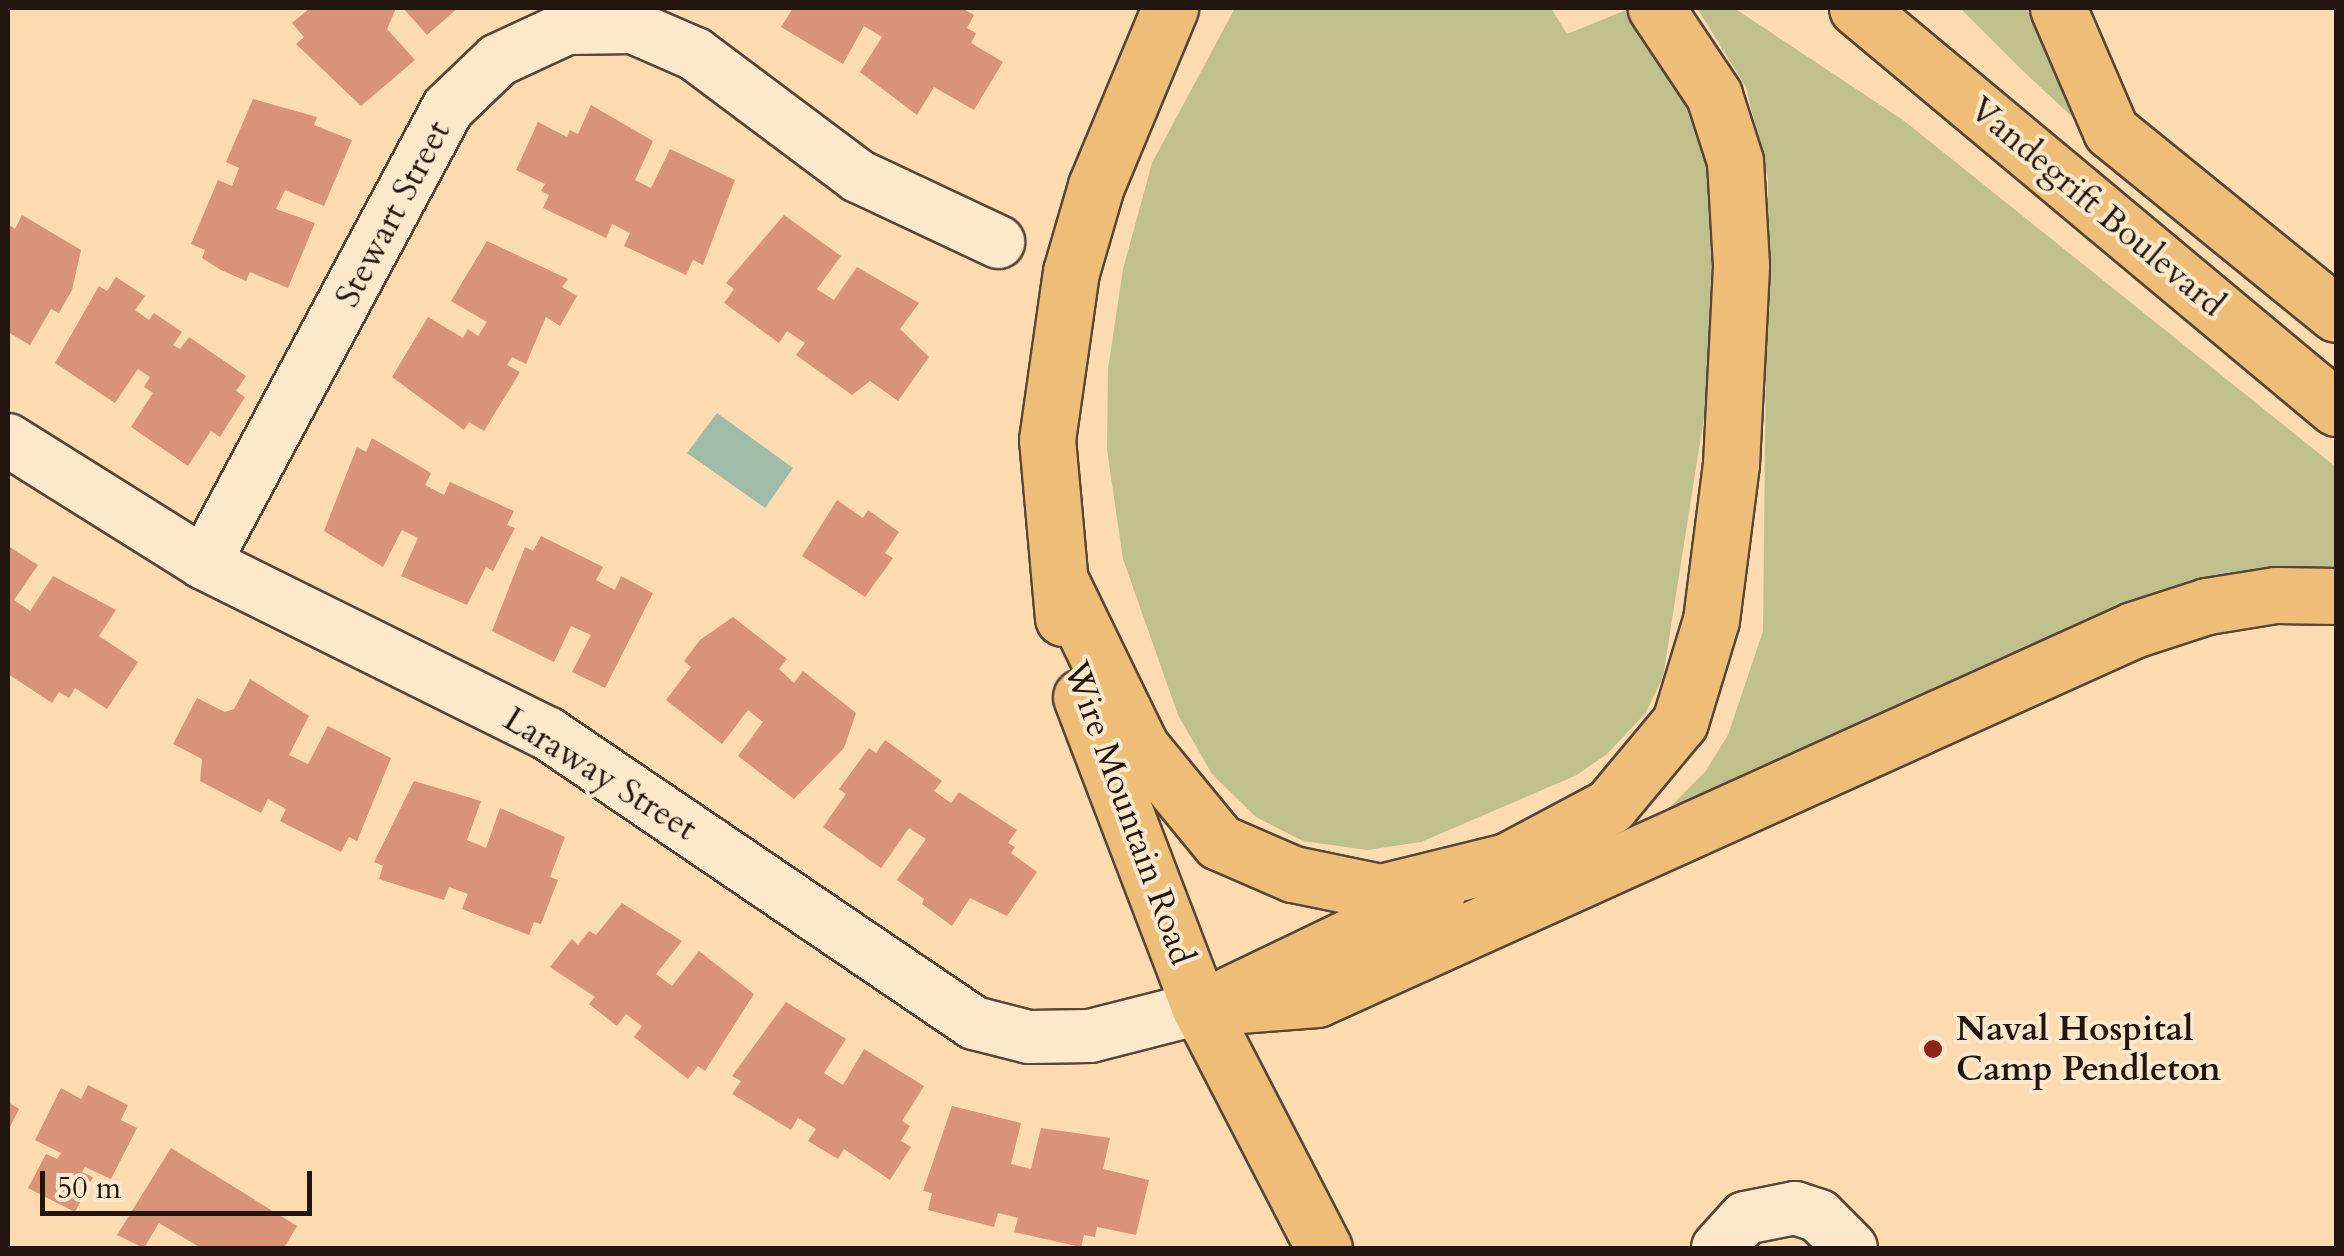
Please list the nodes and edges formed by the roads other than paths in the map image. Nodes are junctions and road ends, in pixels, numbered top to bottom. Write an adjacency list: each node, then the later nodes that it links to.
1 (1170, 8): 11 (main road, Wire Mountain Road)
2 (1656, 8): 13 (main road)
3 (1857, 8): 8 (main road, Vandegrift Boulevard)
4 (2058, 8): 7 (main road)
5 (564, 18): 6 (street, Stewart Street); 10 (street, Stewart Street)
6 (998, 242)
7 (2336, 314)
8 (2336, 408)
9 (8, 440): 10 (street, Laraway Street)
10 (204, 563): 14 (street, Laraway Street)
11 (1060, 580): 13 (main road); 14 (main road, Wire Mountain Road)
12 (2336, 596): 14 (main road)
13 (1508, 861): 14 (main road)
14 (1200, 1008): 15 (main road, Wire Mountain Road)
15 (1324, 1248)
16 (1718, 1248): 17 (street)
17 (1851, 1248)

